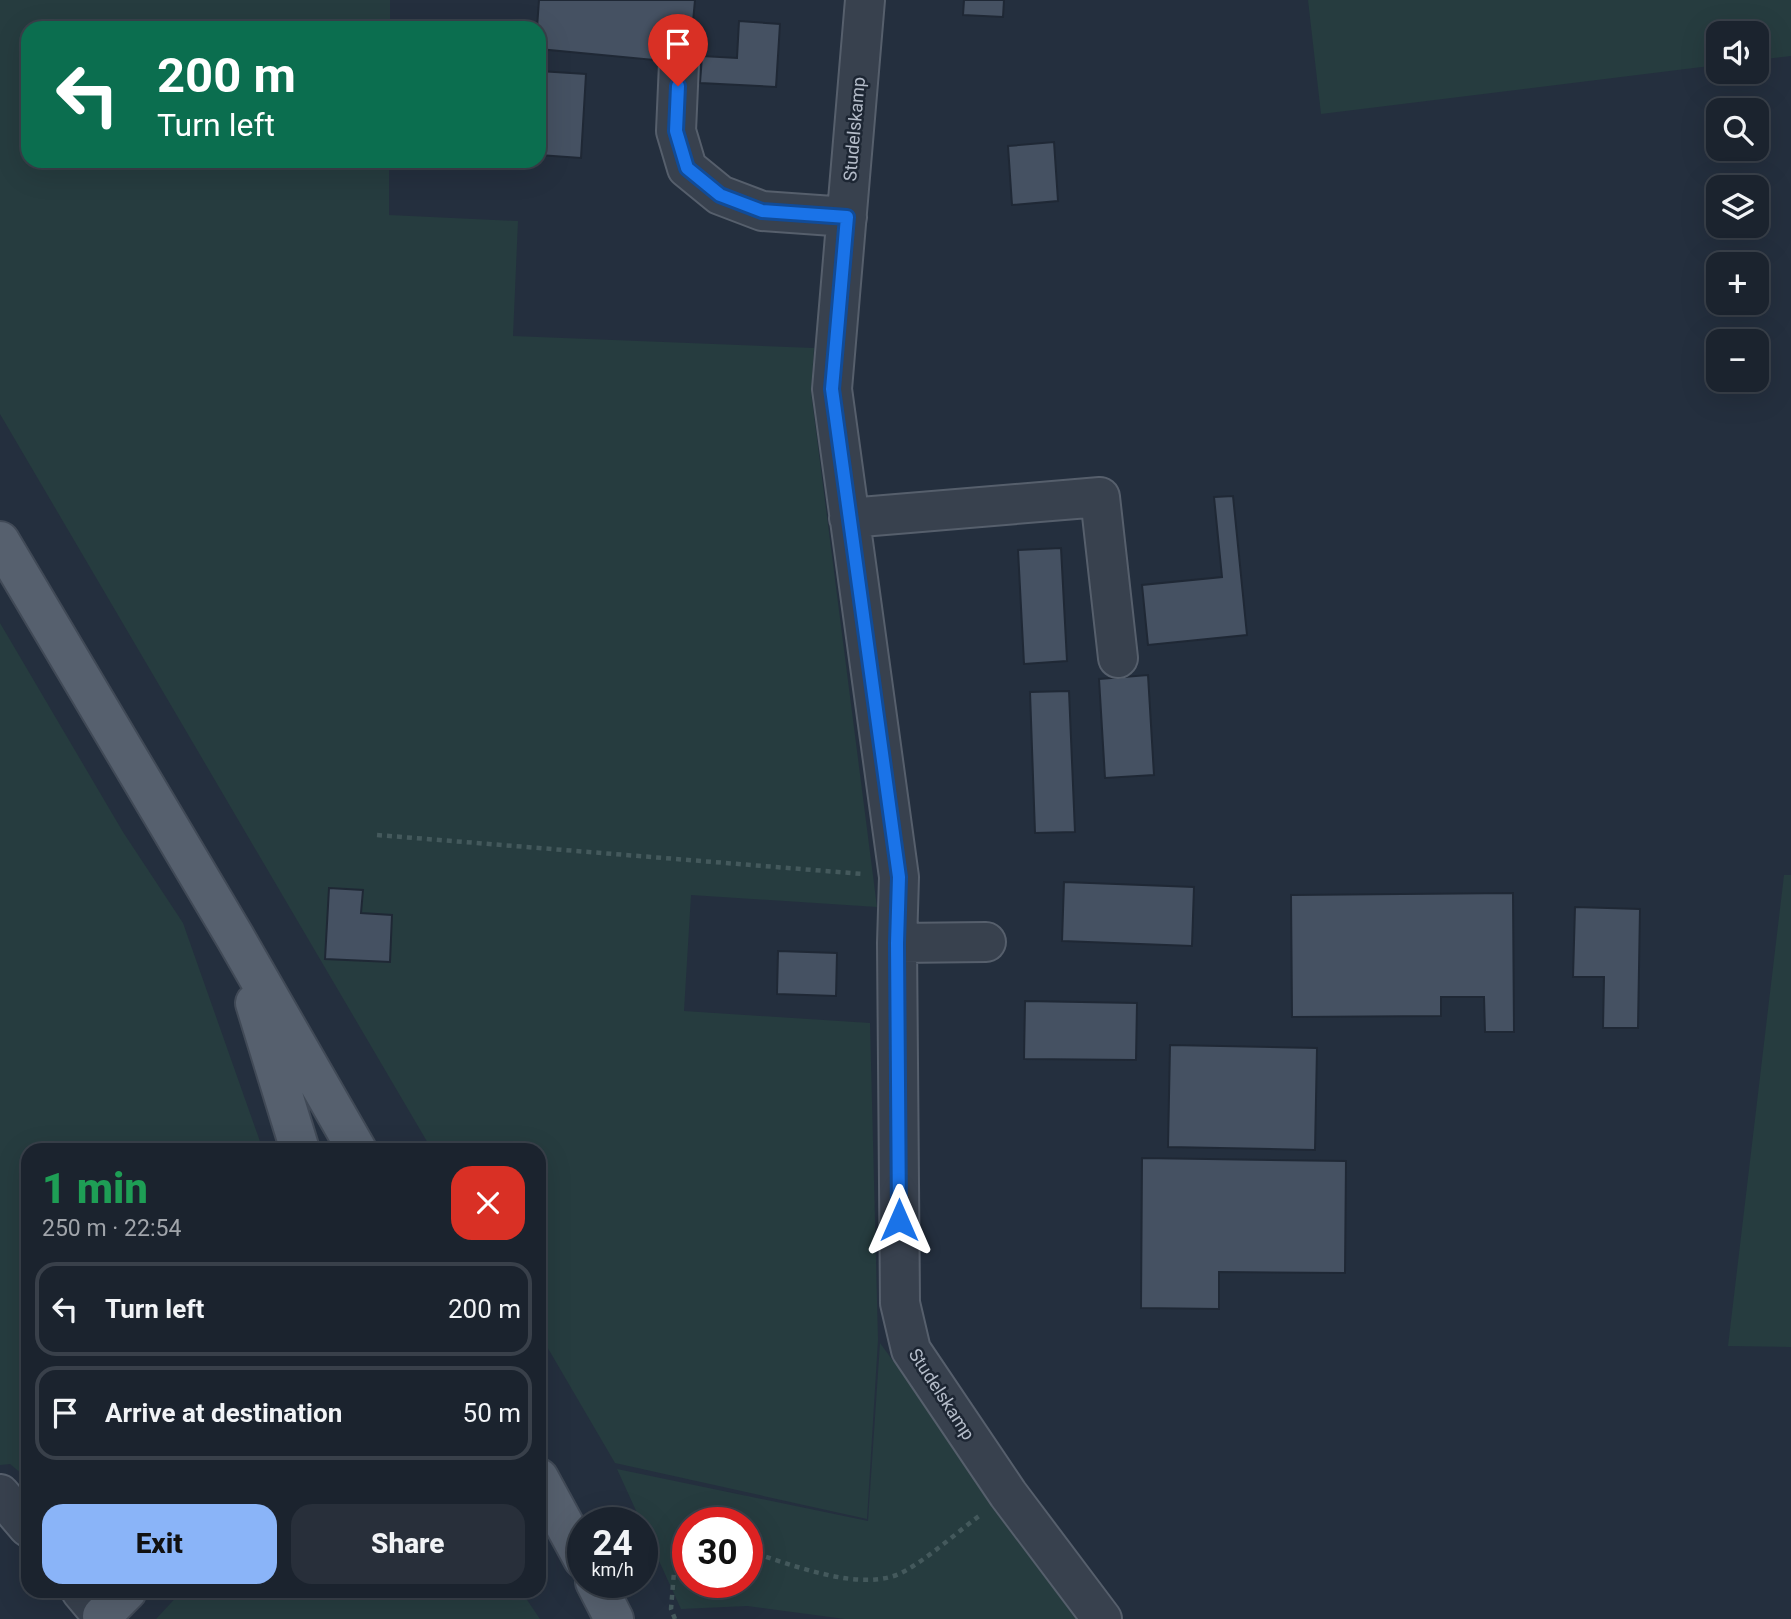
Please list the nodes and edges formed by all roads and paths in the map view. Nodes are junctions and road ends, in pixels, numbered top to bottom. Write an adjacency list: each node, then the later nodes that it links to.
1 (866, 0): 3 (street, Studelskamp)
2 (680, 41): 3 (street)
3 (847, 217): 4 (street, Studelskamp)
4 (849, 518): 6 (street); 8 (street, Studelskamp)
5 (0, 541): 9 (main road)
6 (1118, 658)
7 (377, 835): 8 (path)
8 (899, 877): 11 (street, Studelskamp)
9 (235, 937): 12 (main road); 13 (main road)
10 (986, 942): 11 (street)
11 (897, 943): 16 (street, Studelskamp)
12 (298, 1143)
13 (353, 1143)
14 (0, 1494): 17 (street)
15 (546, 1494): 18 (main road)
16 (1008, 1494): 19 (path); 24 (street, Studelskamp)
17 (21, 1519)
18 (563, 1532)
19 (763, 1556)
20 (672, 1597): 23 (path)
21 (603, 1598): 22 (main road)
22 (614, 1619)
23 (676, 1619)
24 (1102, 1619)

